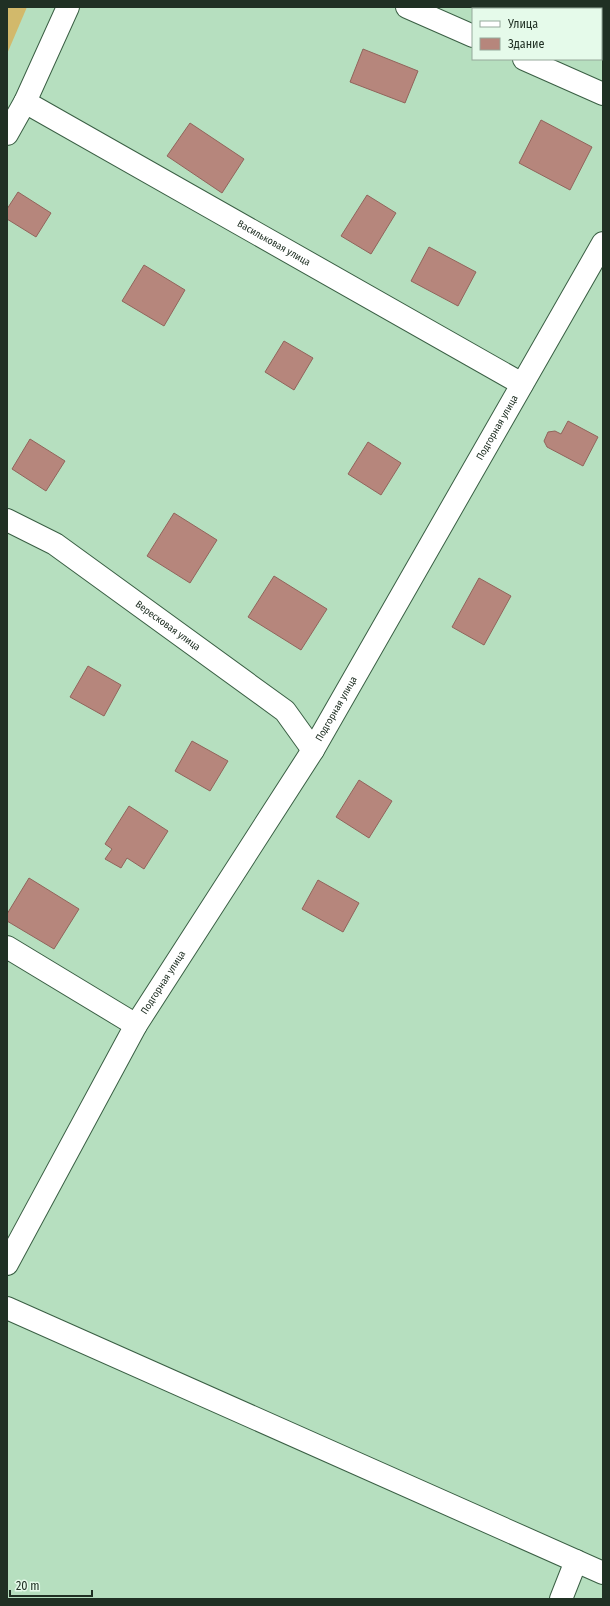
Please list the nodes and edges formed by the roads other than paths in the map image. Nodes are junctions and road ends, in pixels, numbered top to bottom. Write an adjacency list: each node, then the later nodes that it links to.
1 (68, 7): 6 (street)
2 (407, 7): 3 (street)
3 (472, 36)
4 (526, 60): 5 (street)
5 (603, 94)
6 (25, 102): 7 (street); 9 (street, Васильковая улица)
7 (7, 134)
8 (603, 243): 9 (street, Подгорная улица)
9 (522, 384): 11 (street, Подгорная улица)
10 (7, 520): 11 (street, Вересковая улица)
11 (314, 750): 13 (street, Подгорная улица)
12 (7, 947): 13 (street, Подгорная улица)
13 (136, 1025): 14 (street, Подгорная улица)
14 (7, 1264)
15 (7, 1308): 16 (street)
16 (576, 1561): 17 (street); 18 (street)
17 (603, 1573)
18 (561, 1599)

